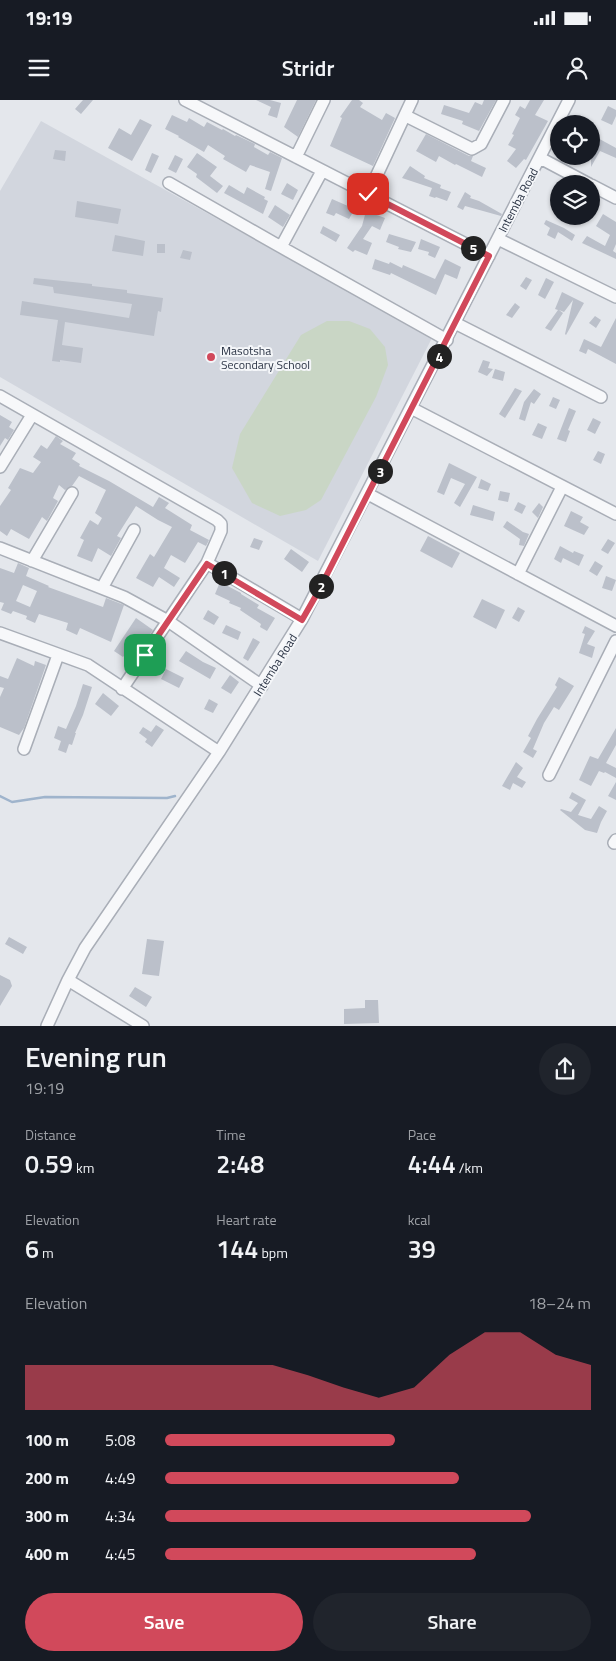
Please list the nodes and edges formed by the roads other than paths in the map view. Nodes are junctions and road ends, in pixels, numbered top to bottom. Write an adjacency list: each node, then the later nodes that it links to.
1 (186, 100): 7 (street)
2 (324, 100): 7 (street)
3 (412, 100): 6 (street)
4 (504, 100): 6 (street)
5 (569, 100): 8 (street, Intemba Road)
6 (406, 116): 13 (street)
7 (296, 157): 9 (street)
8 (540, 158): 10 (street); 15 (street, Intemba Road)
9 (322, 171): 13 (street); 16 (street)
10 (573, 175)
11 (169, 183): 16 (street)
12 (600, 189): 14 (street)
13 (368, 194): 17 (street)
14 (616, 198)
15 (498, 239): 17 (street, Intemba Road); 18 (street)
16 (281, 247): 20 (street)
17 (489, 256): 19 (street, Intemba Road)
18 (616, 297)
19 (455, 324): 20 (street, Intemba Road); 22 (street)
20 (447, 340): 23 (street, Intemba Road)
21 (0, 396): 24 (street)
22 (601, 397)
23 (412, 408): 26 (street); 28 (street, Intemba Road)
24 (32, 415): 25 (street); 33 (street)
25 (0, 467)
26 (562, 487): 29 (street); 34 (street)
27 (72, 493): 32 (street)
28 (368, 494): 34 (street); 36 (street, Intemba Road)
29 (616, 514)
30 (134, 530): 35 (street)
31 (0, 548): 32 (street)
32 (32, 561): 35 (street)
33 (207, 564): 36 (street); 37 (street)
34 (518, 574): 38 (street)
35 (102, 588): 37 (street)
36 (302, 620): 42 (street, Intemba Road)
37 (168, 621): 42 (street); 43 (street)
38 (616, 626)
39 (0, 633): 41 (street)
40 (616, 640): 46 (street)
41 (58, 655): 43 (street); 44 (street)
42 (262, 686): 45 (street, Intemba Road)
43 (122, 689): 45 (street)
44 (24, 749)
45 (218, 752): 47 (street, Intemba Road)
46 (549, 775)
47 (68, 980): 48 (street, Intemba Road); 49 (street)
48 (47, 1026)
49 (143, 1026)

